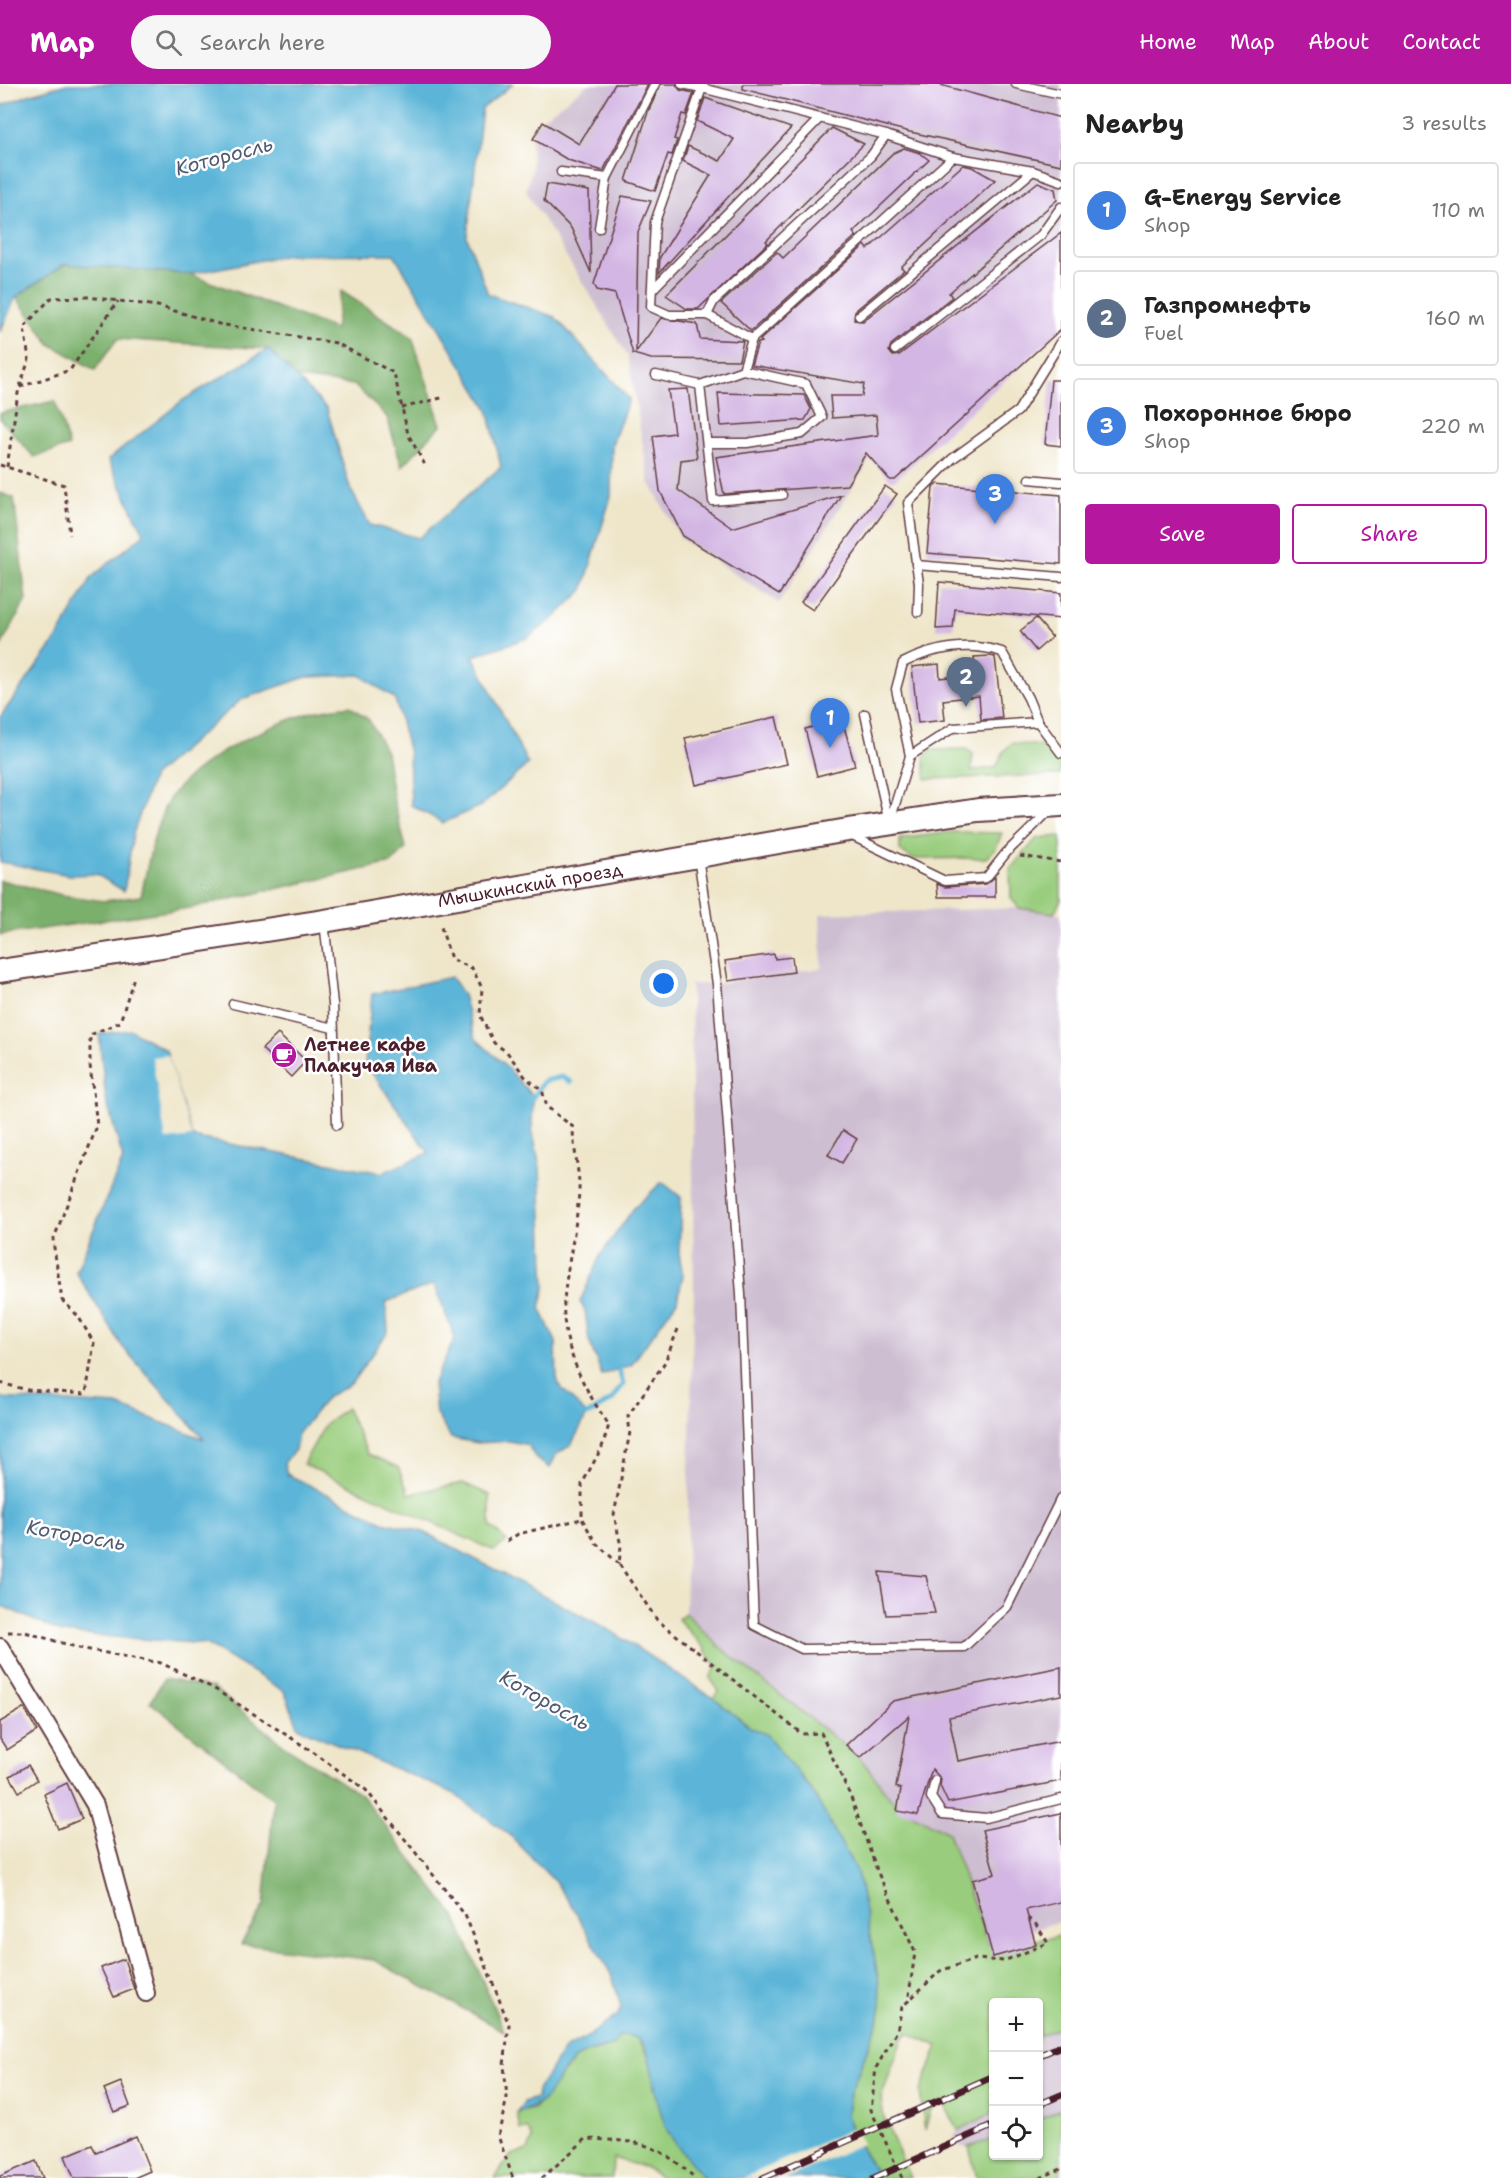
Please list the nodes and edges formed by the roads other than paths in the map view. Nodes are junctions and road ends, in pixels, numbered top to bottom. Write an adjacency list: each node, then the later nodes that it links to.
1 (655, 84): 11 (lane)
2 (682, 84): 4 (lane)
3 (1016, 84): 5 (lane)
4 (702, 88): 6 (lane); 15 (lane)
5 (1061, 94)
6 (820, 118): 7 (lane); 15 (lane)
7 (886, 135): 8 (lane); 16 (lane)
8 (953, 157): 9 (lane); 18 (lane)
9 (1033, 171): 12 (lane); 17 (lane)
10 (561, 172): 11 (lane)
11 (607, 178): 14 (lane)
12 (1061, 181)
13 (1061, 207): 20 (lane)
14 (599, 228)
15 (652, 290): 16 (lane)
16 (706, 315): 18 (lane)
17 (859, 316)
18 (752, 339): 21 (lane)
19 (1061, 341): 28 (lane)
20 (895, 350)
21 (743, 369): 23 (lane); 24 (lane)
22 (656, 375): 23 (lane)
23 (700, 386): 24 (lane)
24 (706, 444): 27 (lane)
25 (1029, 479): 26 (lane)
26 (1061, 482)
27 (782, 495)
28 (916, 565): 29 (lane); 30 (lane)
29 (1061, 578)
30 (918, 612)
31 (865, 714): 36 (lane)
32 (1038, 722): 33 (lane); 34 (lane); 34 (lane)
33 (1061, 753)
34 (910, 756): 36 (lane)
35 (1058, 805): 36 (main road, Мышкинский проезд); 37 (lane)
36 (889, 824): 37 (main road, Мышкинский проезд)
37 (842, 831): 38 (main road, Мышкинский проезд)
38 (698, 855): 39 (main road, Мышкинский проезд); 44 (lane)
39 (324, 921): 40 (main road, Мышкинский проезд); 42 (lane)
40 (0, 971)
41 (233, 1004): 42 (lane)
42 (333, 1028): 43 (lane)
43 (337, 1125)
44 (1061, 1498)
45 (0, 1647): 48 (street)
46 (935, 1780): 47 (lane)
47 (1061, 1800)
48 (146, 1993)

